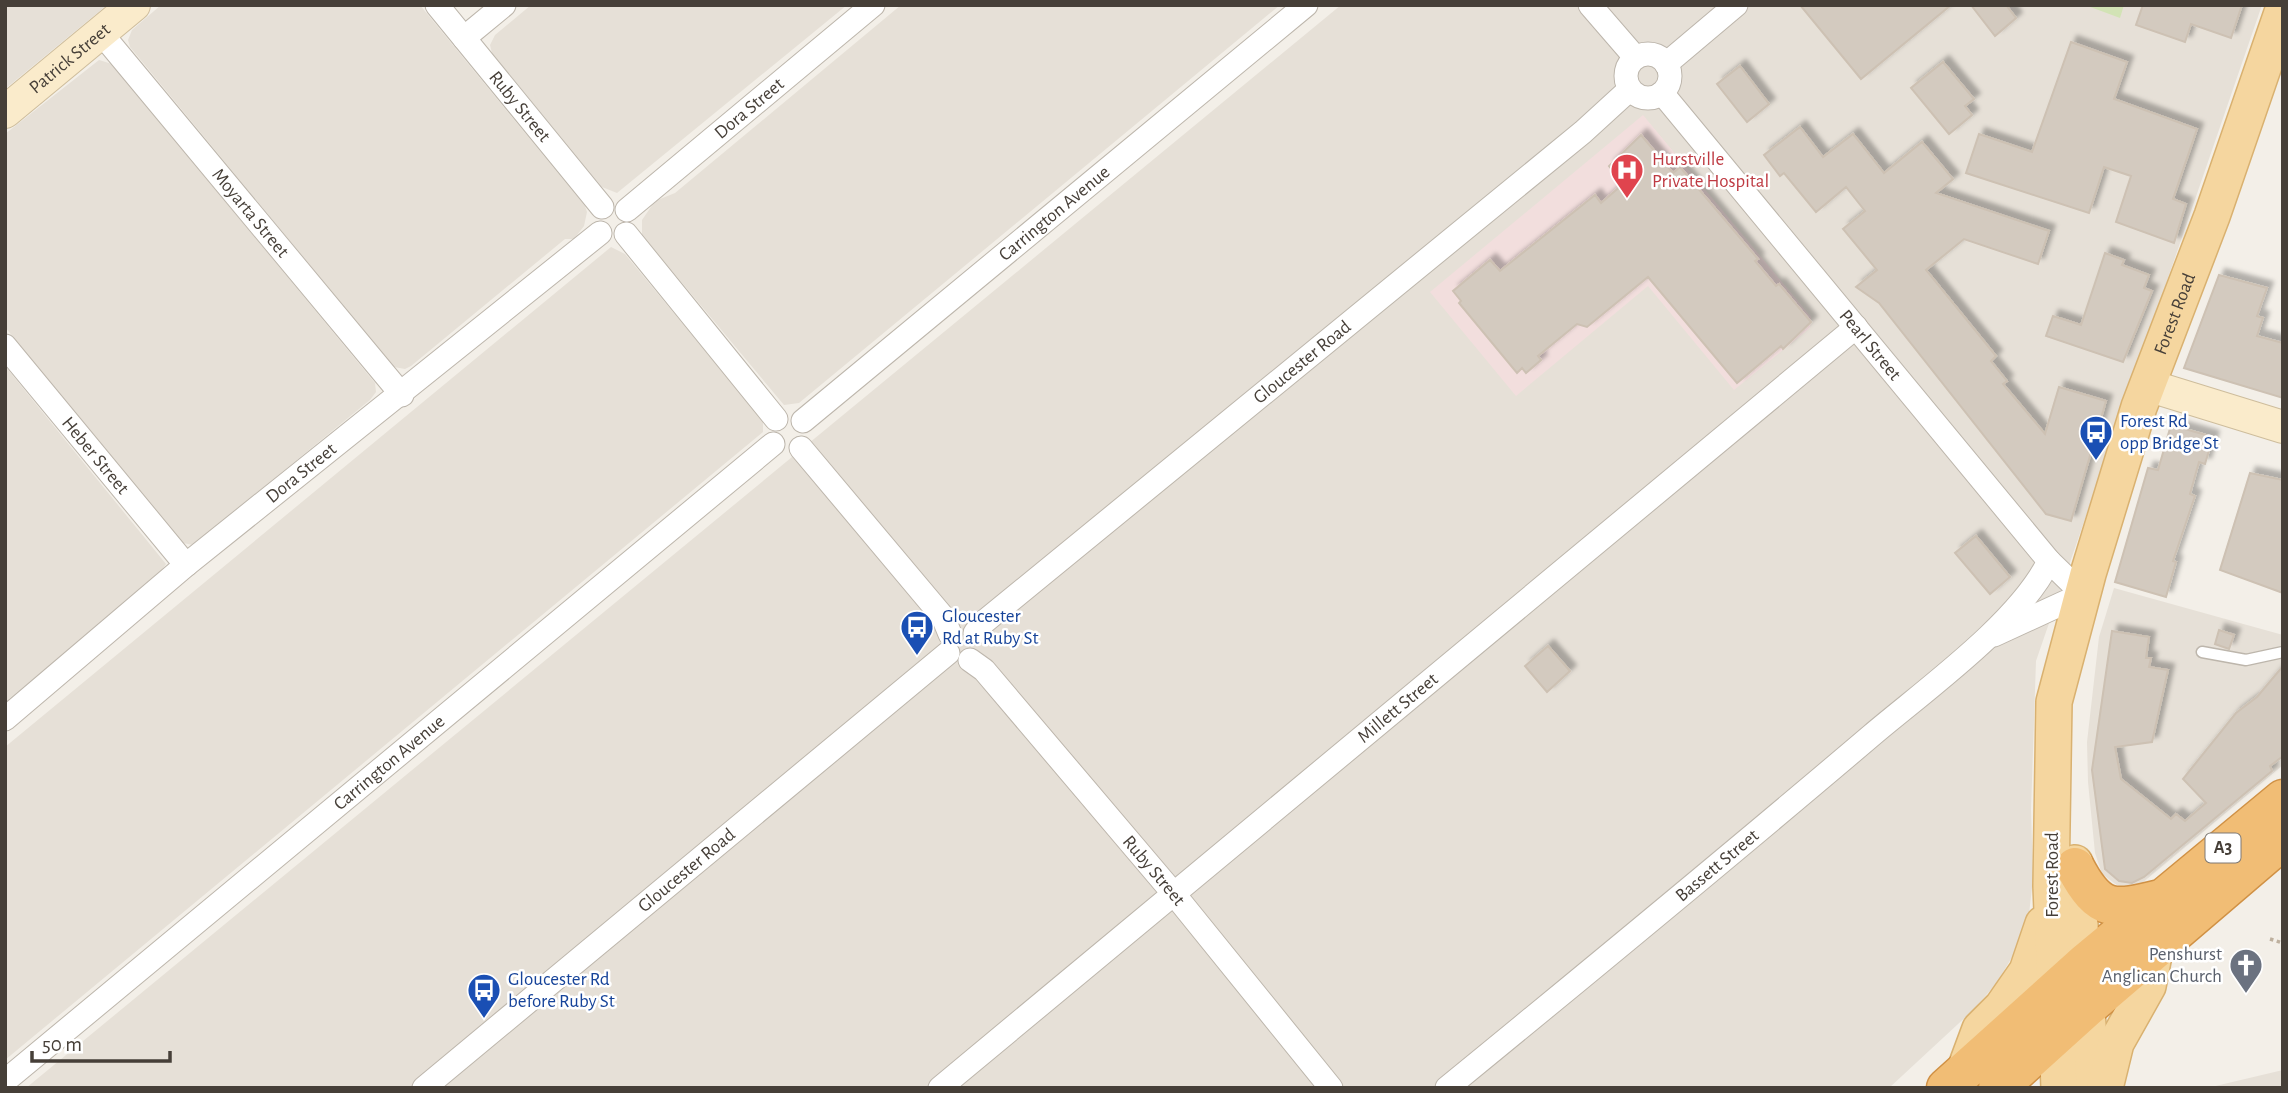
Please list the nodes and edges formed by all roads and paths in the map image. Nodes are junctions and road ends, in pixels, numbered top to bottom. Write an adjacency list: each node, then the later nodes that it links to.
1 (134, 5): 9 (street, Patrick Street)
2 (437, 5): 10 (street, Ruby Street)
3 (504, 5): 10 (street)
4 (873, 5): 17 (street, Dora Street)
5 (1306, 5): 25 (street, Carrington Avenue)
6 (1590, 5): 11 (street)
7 (1737, 5): 12 (street)
8 (2283, 10): 22 (main road, Forest Road)
9 (101, 33): 15 (street, Patrick Street); 23 (street, Moyarta Street)
10 (464, 38): 16 (street, Ruby Street)
11 (1635, 57): 12 (street); 13 (street)
12 (1667, 64): 14 (street)
13 (1629, 90): 14 (street); 33 (street, Gloucester Road)
14 (1662, 93): 20 (street, Pearl Street)
15 (5, 112)
16 (602, 207): 17 (street); 18 (street)
17 (627, 210): 19 (street)
18 (600, 233): 19 (street); 23 (street, Dora Street)
19 (625, 234): 24 (street)
20 (1856, 327): 29 (street, Pearl Street); 40 (street, Millett Street)
21 (5, 346): 30 (street, Heber Street)
22 (2147, 385): 26 (street); 31 (main road, Forest Road)
23 (401, 395): 30 (street, Dora Street)
24 (776, 419): 25 (street); 27 (street)
25 (803, 421): 28 (street)
26 (2283, 427)
27 (773, 444): 28 (street); 50 (street, Carrington Avenue)
28 (801, 448): 33 (street, Ruby Street)
29 (2049, 561): 31 (street, Pearl Street); 32 (street, Bassett Street)
30 (186, 565): 36 (street, Dora Street)
31 (2078, 608): 32 (street, Bassett Street); 39 (main road, Forest Road)
32 (1985, 639): 54 (street, Bassett Street)
33 (956, 649): 40 (street, Ruby Street); 51 (street, Gloucester Road)
34 (2202, 652): 35 (lane)
35 (2283, 652)
36 (5, 719)
37 (2283, 799): 41 (highway, A3)
38 (2283, 840): 44 (highway, A3)
39 (2063, 876): 41 (highway); 45 (main road, Forest Road); 46 (main road, Forest Road); 49 (main road)
40 (1174, 894): 52 (street, Millett Street); 53 (street, Ruby Street)
41 (2164, 898): 45 (highway, A3)
42 (2270, 939): 43 (path)
43 (2283, 943)
44 (2155, 950): 47 (highway, A3); 58 (main road)
45 (2085, 963): 46 (highway, A3); 47 (main road, Forest Road)
46 (2053, 991): 48 (main road, Forest Road); 49 (highway, A3)
47 (2089, 1006): 48 (highway, A3); 57 (main road, Forest Road)
48 (2056, 1034): 55 (highway, A3); 56 (main road, Forest Road)
49 (1955, 1080)
50 (5, 1081)
51 (424, 1088)
52 (940, 1088)
53 (1331, 1088)
54 (1447, 1088)
55 (1998, 1088)
56 (2059, 1088)
57 (2094, 1088)
58 (2105, 1088)

